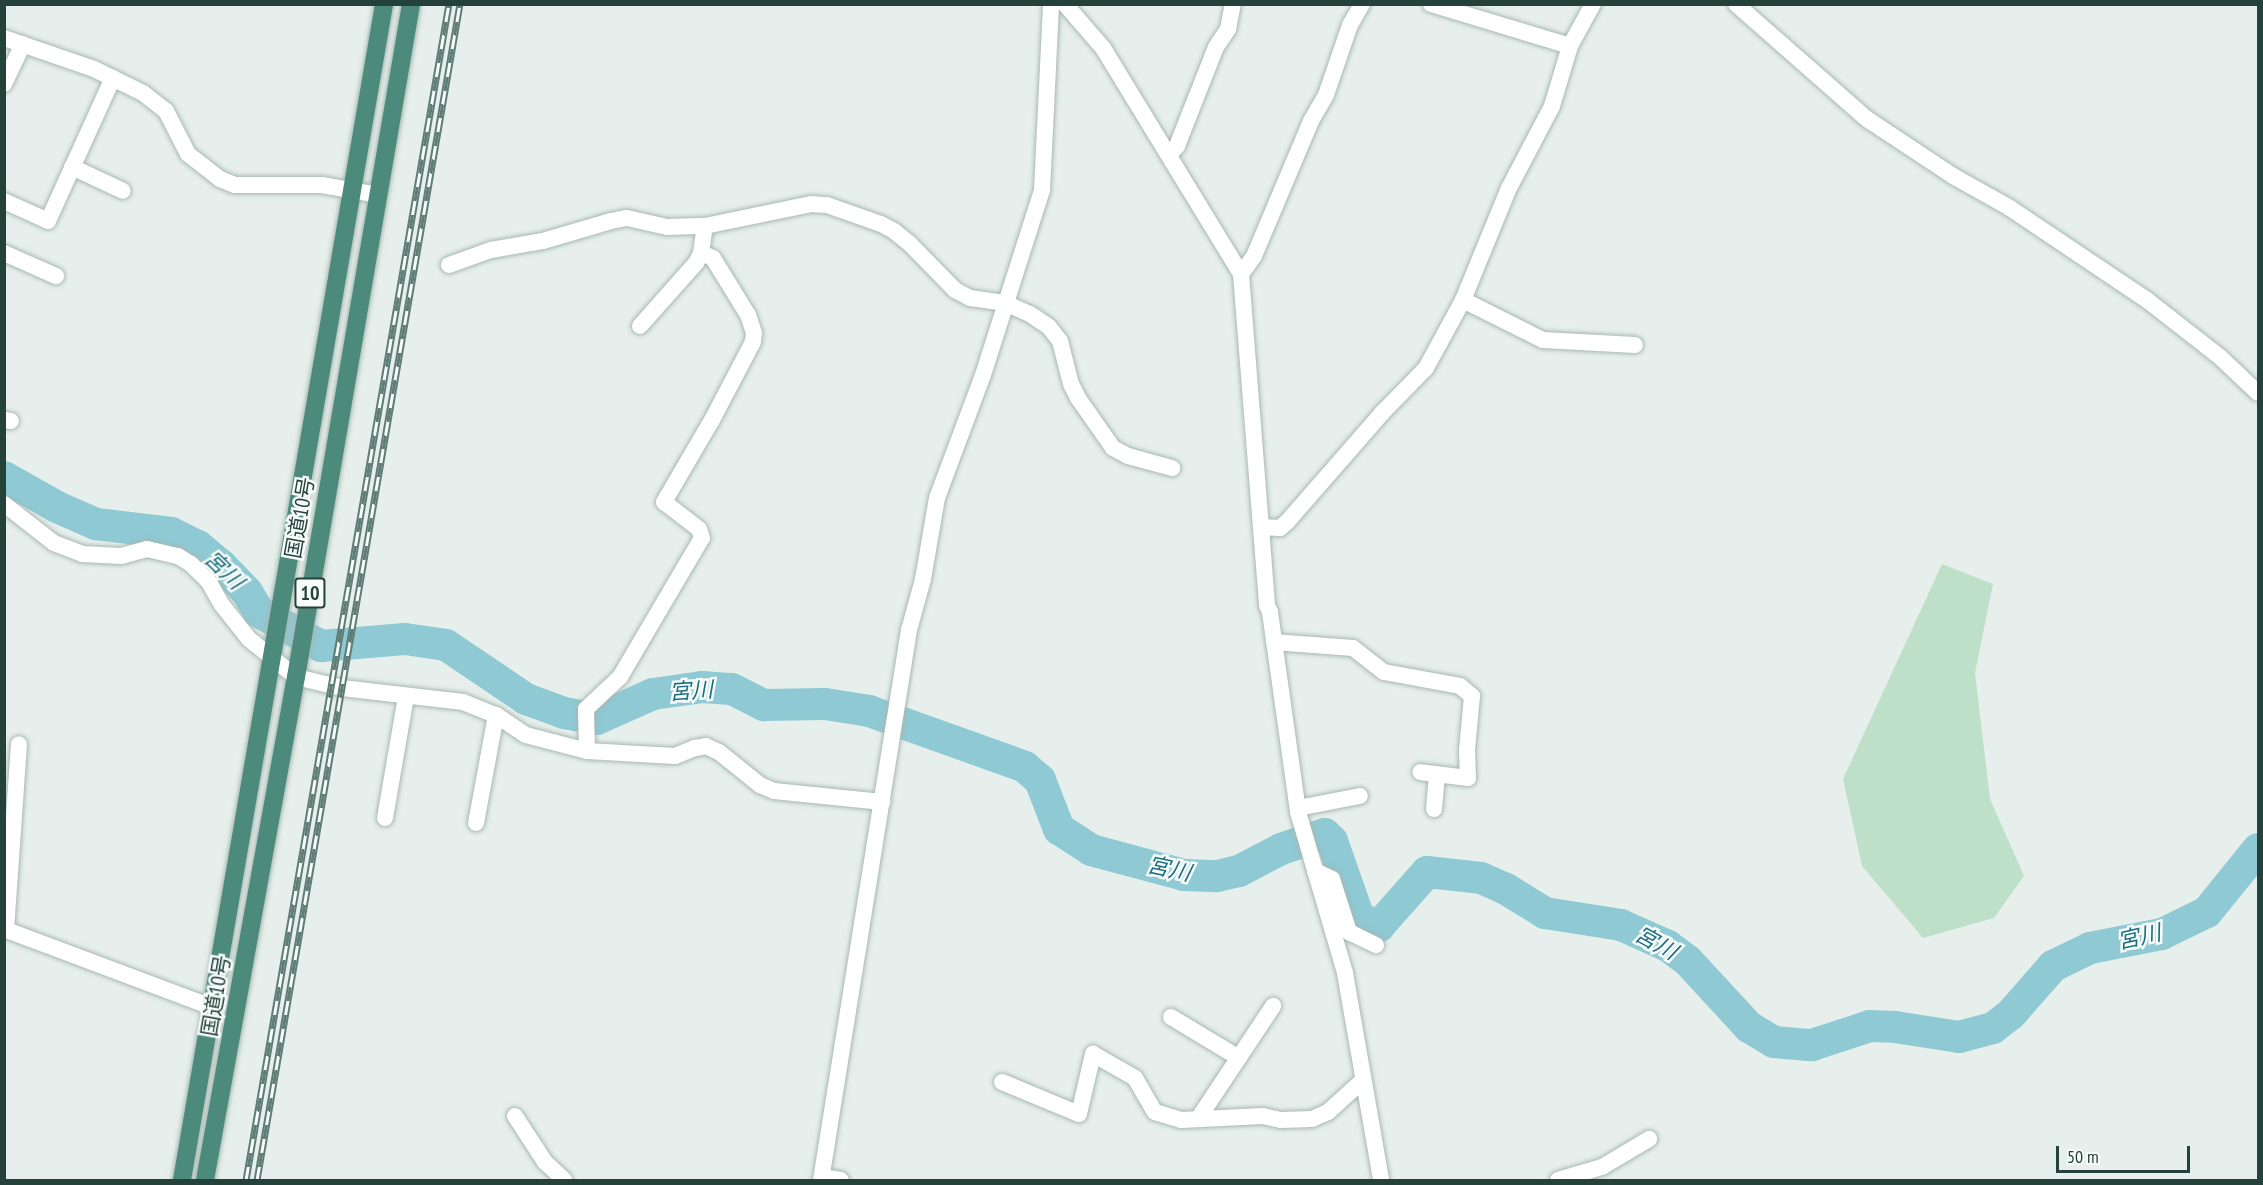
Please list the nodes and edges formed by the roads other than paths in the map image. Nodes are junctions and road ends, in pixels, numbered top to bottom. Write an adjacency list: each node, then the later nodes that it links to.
1 (384, 4): 18 (highway, 国道10号 / 10)
2 (411, 4): 19 (highway, 国道10号 / 10)
3 (1051, 4): 28 (street)
4 (1065, 4): 15 (street)
5 (1233, 4): 15 (street)
6 (1362, 4): 25 (street)
7 (1431, 4): 12 (street)
8 (1593, 4): 12 (street)
9 (1736, 4): 31 (street)
10 (4, 38): 11 (street)
11 (23, 44): 13 (street); 14 (street)
12 (1570, 46): 27 (street)
13 (113, 78): 16 (street); 18 (street)
14 (4, 84)
15 (1169, 155): 25 (street)
16 (72, 167): 17 (street); 20 (street)
17 (123, 191)
18 (351, 191): 19 (street); 36 (highway, 国道10号 / 10)
19 (379, 195): 37 (highway, 国道10号 / 10)
20 (4, 201)
21 (705, 226): 23 (street); 24 (street); 28 (street)
22 (4, 253): 26 (street)
23 (701, 253): 29 (street); 41 (street)
24 (449, 265)
25 (1241, 274): 34 (street)
26 (56, 276)
27 (1463, 300): 30 (street); 34 (street)
28 (1005, 303): 32 (street); 46 (street)
29 (640, 326)
30 (1635, 345)
31 (2259, 393)
32 (1172, 468)
33 (4, 504): 36 (street)
34 (1261, 527): 35 (street)
35 (1274, 642): 43 (street); 48 (street)
36 (273, 658): 37 (street); 55 (highway, 国道10号 / 10)
37 (296, 677): 38 (street); 65 (highway, 国道10号 / 10)
38 (406, 697): 39 (street); 49 (street)
39 (496, 715): 41 (street); 50 (street)
40 (19, 744): 45 (street)
41 (587, 751): 46 (street)
42 (1420, 772): 43 (street)
43 (1437, 774): 47 (street)
44 (1360, 796): 48 (street)
45 (10, 798): 52 (street)
46 (882, 802): 63 (street)
47 (1434, 809)
48 (1298, 810): 51 (street)
49 (385, 818)
50 (476, 823)
51 (1312, 863): 53 (street); 58 (street)
52 (5, 930): 55 (street)
53 (1376, 945)
54 (1273, 1006): 57 (street)
55 (212, 1007): 64 (highway, 国道10号 / 10)
56 (1171, 1017): 57 (street)
57 (1239, 1058): 61 (street)
58 (1363, 1080): 61 (street); 68 (street)
59 (1002, 1082): 61 (street)
60 (515, 1116): 66 (street)
61 (1198, 1119)
62 (1649, 1140): 69 (street)
63 (821, 1178): 67 (street)
64 (182, 1180)
65 (205, 1180)
66 (564, 1180)
67 (841, 1180)
68 (1381, 1180)
69 (1558, 1180)

